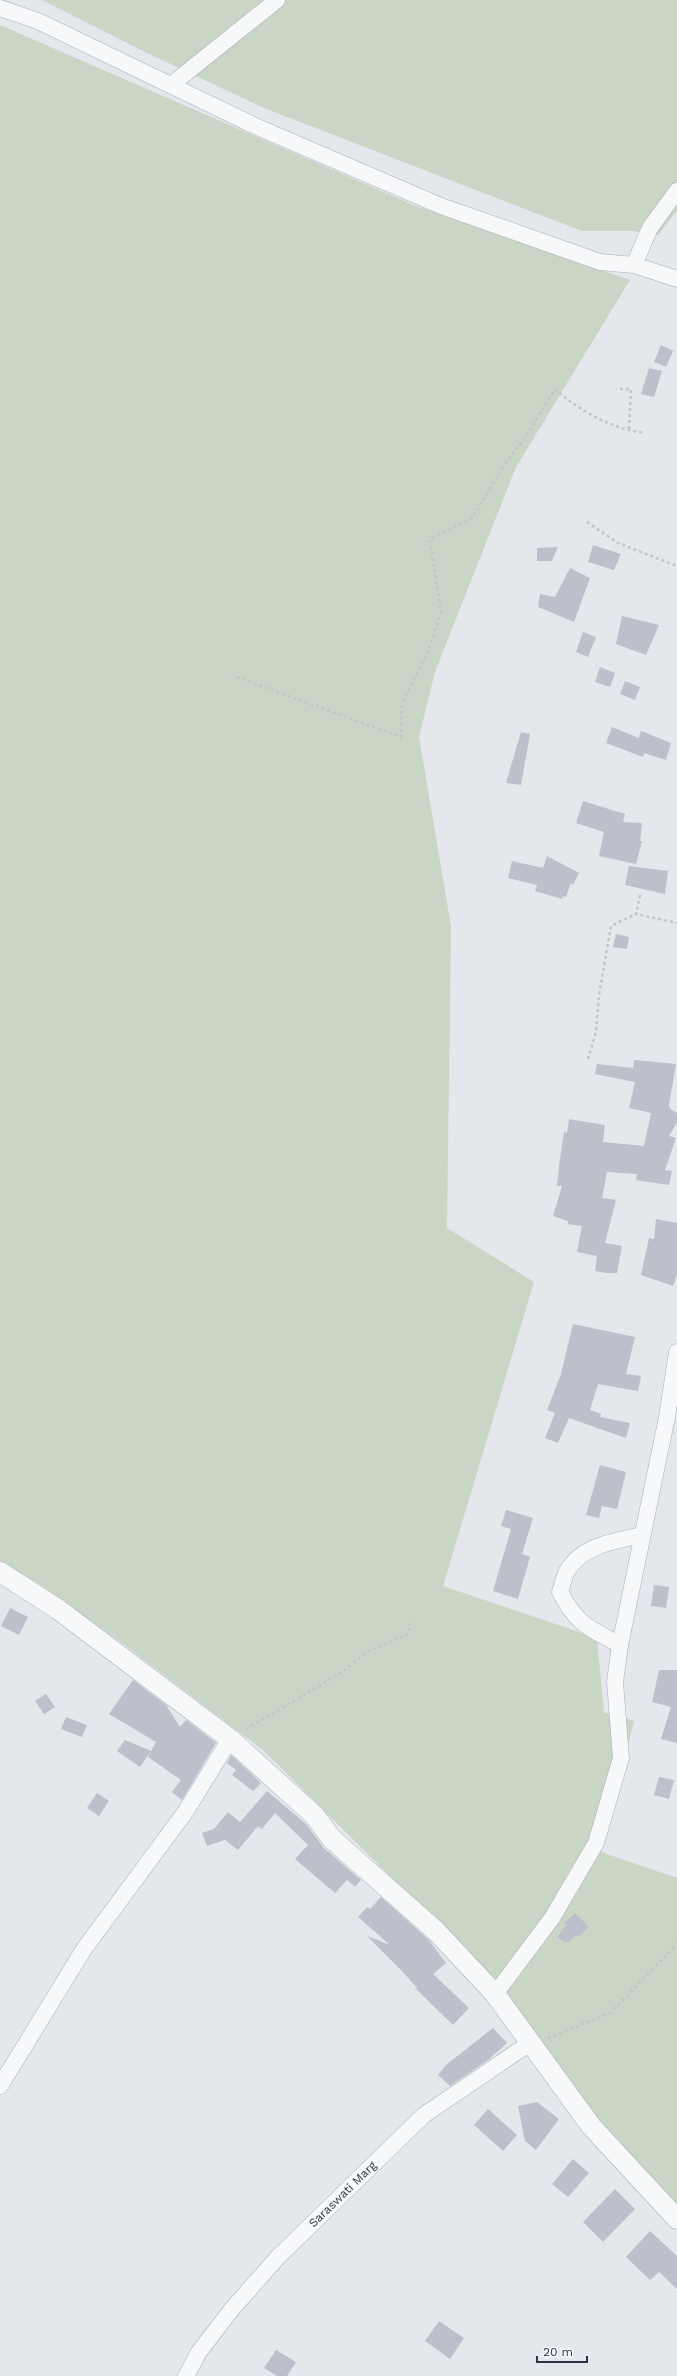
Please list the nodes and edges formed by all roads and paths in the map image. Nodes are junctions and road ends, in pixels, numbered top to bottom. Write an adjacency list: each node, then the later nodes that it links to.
1 (277, 0): 3 (street)
2 (0, 8): 3 (street)
3 (171, 85): 5 (street)
4 (677, 191): 5 (street)
5 (634, 265): 6 (street)
6 (677, 280)
7 (620, 389): 8 (path)
8 (629, 431): 9 (path); 12 (path)
9 (644, 433)
10 (587, 522): 11 (path)
11 (677, 566)
12 (237, 676)
13 (640, 896): 14 (path)
14 (636, 914): 15 (path); 16 (path)
15 (677, 923)
16 (588, 1059)
17 (677, 1352): 18 (street)
18 (642, 1535): 21 (street); 21 (street)
19 (0, 1572): 22 (street)
20 (411, 1623): 22 (path)
21 (620, 1645): 24 (street)
22 (230, 1739): 24 (street); 26 (street)
23 (677, 1944): 25 (path)
24 (495, 1994): 25 (street)
25 (530, 2043): 27 (street); 28 (street, Saraswati Marg)
26 (0, 2086)
27 (677, 2219)
28 (186, 2376)

